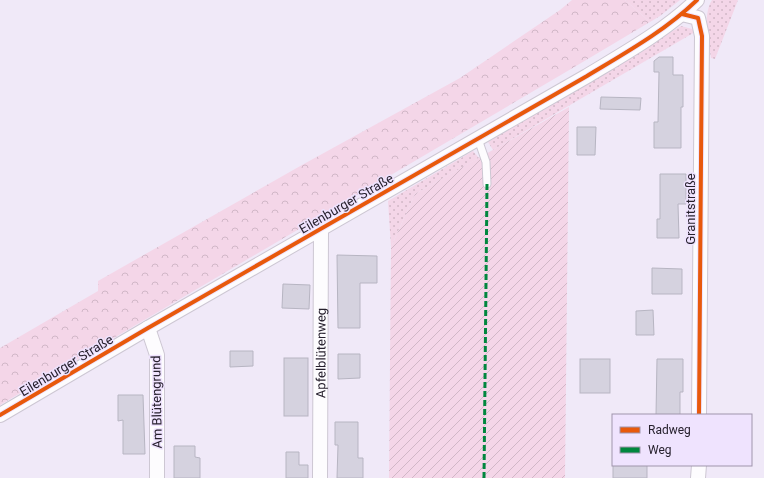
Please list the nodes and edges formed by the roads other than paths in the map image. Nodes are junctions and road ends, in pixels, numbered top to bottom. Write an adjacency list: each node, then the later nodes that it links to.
1 (697, 0): 2 (street, Eilenburger Straße)
2 (682, 14): 3 (street, Eilenburger Straße); 7 (street, Granitstraße)
3 (478, 139): 4 (lane); 5 (street, Eilenburger Straße)
4 (487, 184)
5 (321, 229): 6 (street, Eilenburger Straße); 11 (street, Apfelblütenweg)
6 (148, 328): 8 (street, Eilenburger Straße); 10 (street, Am Blütengrund)
7 (699, 414)
8 (0, 415)
9 (699, 466): 12 (street)
10 (157, 478)
11 (320, 478)
12 (698, 478)

